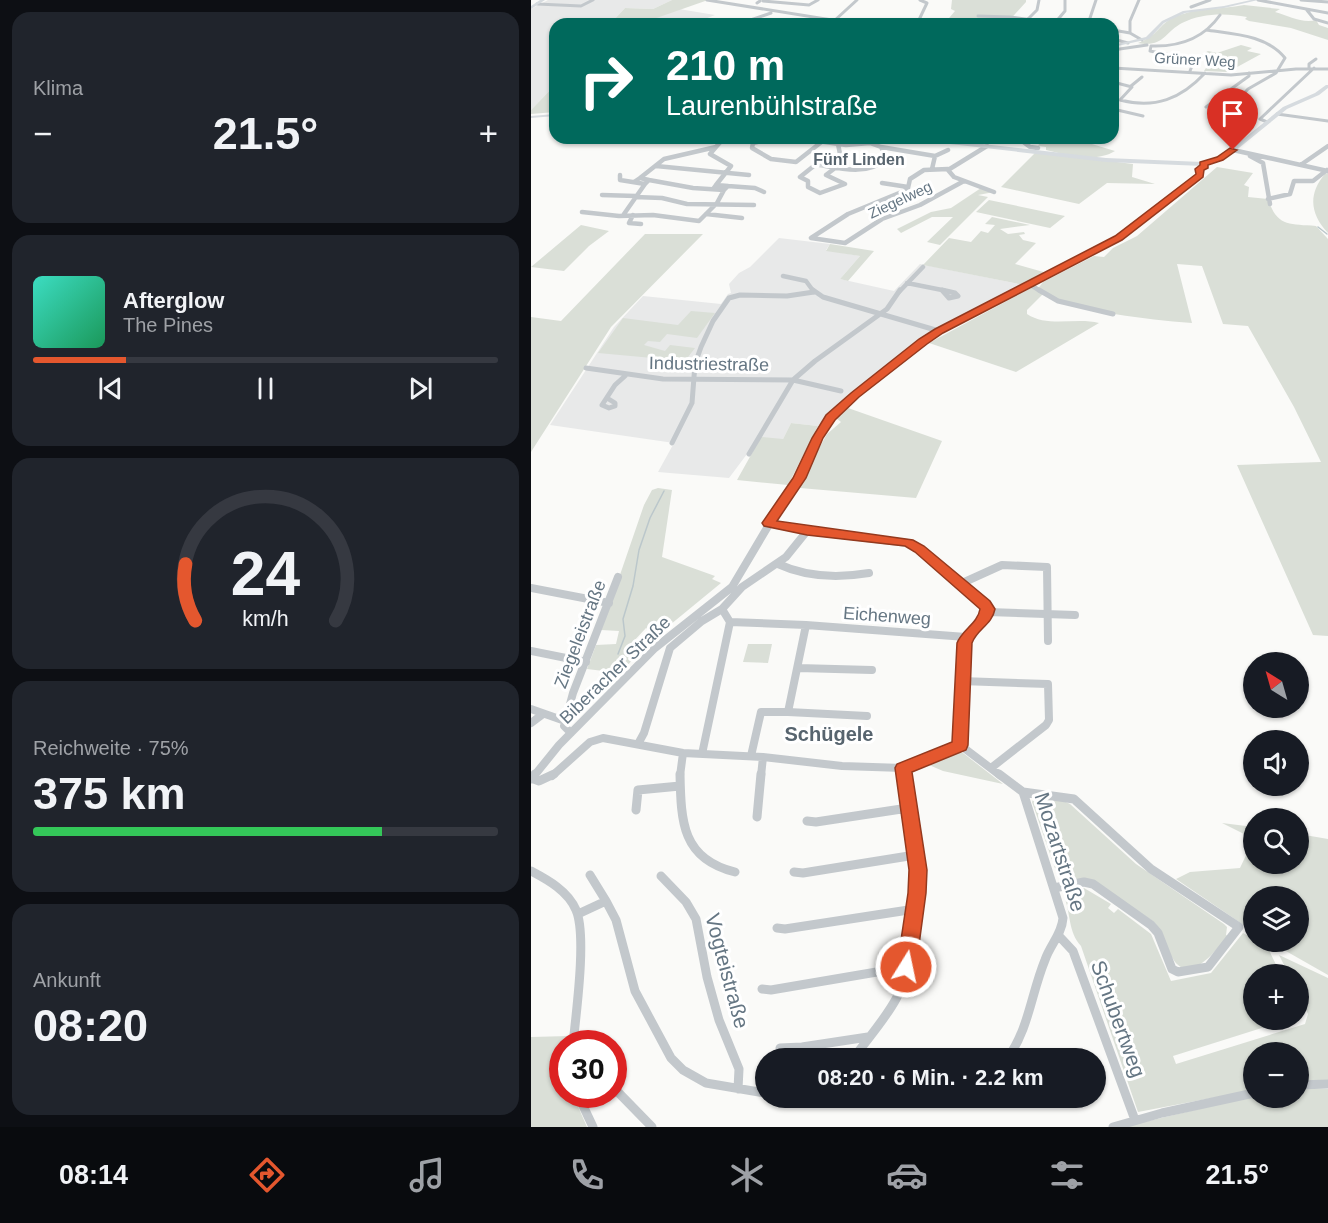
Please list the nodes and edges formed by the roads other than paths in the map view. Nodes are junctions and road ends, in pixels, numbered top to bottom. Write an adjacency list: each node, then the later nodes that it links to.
1 (593, 0): 18 (street)
2 (707, 0): 21 (street)
3 (783, 0): 15 (street)
4 (818, 0): 14 (street)
5 (857, 0): 32 (street)
6 (919, 0): 33 (street)
7 (1039, 0): 35 (street)
8 (1065, 0): 36 (street)
9 (1096, 0): 37 (street)
10 (1139, 0): 41 (street)
11 (1210, 0): 22 (street)
12 (1257, 0): 22 (main road); 24 (street)
13 (1288, 0): 16 (street)
14 (761, 1): 23 (street)
15 (789, 1)
16 (1300, 1): 17 (street); 24 (street)
17 (1318, 1): 19 (street); 24 (street)
18 (544, 2): 20 (main road)
19 (1328, 2)
20 (533, 6)
21 (741, 6): 23 (street)
22 (1191, 6): 42 (main road)
23 (747, 7): 25 (street)
24 (1306, 9): 26 (street); 28 (street)
25 (773, 12): 30 (street); 31 (street)
26 (1326, 12): 28 (street)
27 (1220, 15): 39 (street)
28 (1314, 15): 38 (street)
29 (978, 16): 34 (street)
30 (756, 18)
31 (814, 18)
32 (837, 18)
33 (920, 18)
34 (1009, 18)
35 (1026, 18)
36 (1059, 18)
37 (1090, 18)
38 (1328, 23)
39 (1206, 30): 47 (street); 53 (street)
40 (1119, 31): 41 (street)
41 (1129, 33): 42 (street)
42 (1142, 40): 44 (main road)
43 (1119, 41): 45 (street)
44 (1134, 42): 45 (main road); 47 (street)
45 (1128, 44): 46 (main road)
46 (1119, 46)
47 (1149, 46): 48 (street); 54 (street)
48 (1119, 48)
49 (1316, 59): 51 (street)
50 (1119, 68): 54 (street, Grüner Weg)
51 (1312, 68): 52 (street, Grüner Weg); 53 (street, Grüner Weg); 71 (street)
52 (1328, 69)
53 (1276, 71): 56 (street, Grüner Weg); 68 (street)
54 (1191, 72): 55 (street, Grüner Weg)
55 (1205, 73): 56 (street, Grüner Weg); 62 (street)
56 (1249, 73): 63 (street)
57 (1142, 77): 59 (street)
58 (1119, 83): 59 (street)
59 (1131, 86): 62 (street)
60 (1328, 86): 65 (main road)
61 (1119, 94): 62 (street)
62 (1122, 95)
63 (1206, 107)
64 (1119, 110): 67 (street)
65 (1277, 114): 70 (street); 71 (main road)
66 (549, 116): 69 (main road)
67 (1143, 116)
68 (1223, 116)
69 (531, 117)
70 (1328, 121)
71 (1267, 122): 85 (main road)
72 (719, 144): 81 (street)
73 (753, 144): 89 (street)
74 (819, 144): 89 (street)
75 (838, 144): 88 (street)
76 (873, 144): 82 (street)
77 (969, 144): 79 (main road)
78 (1026, 144): 83 (street)
79 (987, 146): 93 (main road); 96 (street)
80 (1328, 146): 90 (street)
81 (716, 147): 91 (street); 98 (street)
82 (881, 147): 87 (street); 94 (street)
83 (1038, 148)
84 (948, 150): 87 (street)
85 (1233, 150): 86 (street); 93 (main road)
86 (1246, 153): 90 (street); 97 (street)
87 (935, 156): 95 (street)
88 (838, 159)
89 (796, 162): 94 (street)
90 (1302, 164): 97 (street)
91 (656, 166): 98 (street); 101 (street)
92 (825, 166): 94 (street)
93 (1201, 166): 125 (street, Biberacher Straße)
94 (835, 168)
95 (932, 169): 96 (street); 107 (street)
96 (948, 169): 102 (street)
97 (1327, 171)
98 (725, 174): 100 (street); 106 (street)
99 (620, 175): 103 (street)
100 (749, 175)
101 (640, 178): 103 (street); 104 (street)
102 (964, 181): 107 (street, Ziegelweg); 110 (street)
103 (635, 182): 104 (street)
104 (647, 182): 106 (street); 112 (street)
105 (882, 183): 107 (street)
106 (715, 187): 108 (street)
107 (908, 187)
108 (726, 188): 109 (street); 113 (street)
109 (764, 192)
110 (994, 192)
111 (602, 195): 112 (street)
112 (635, 197): 113 (street); 116 (street)
113 (714, 205): 114 (street); 118 (street)
114 (754, 205)
115 (582, 212): 116 (street)
116 (624, 214): 117 (street)
117 (633, 214): 118 (street); 120 (street)
118 (706, 214): 119 (street)
119 (742, 218)
120 (641, 224)
121 (923, 267): 124 (street, Industriestraße)
122 (783, 276): 128 (street)
123 (1043, 282): 126 (street)
124 (907, 283): 127 (street); 129 (street, Industriestraße)
125 (1029, 284): 126 (street); 131 (street, Biberacher Straße)
126 (1035, 289): 130 (street)
127 (942, 290)
128 (814, 292): 129 (street); 134 (street)
129 (880, 314): 131 (street); 135 (street, Industriestraße)
130 (1113, 314)
131 (939, 331): 140 (street, Biberacher Straße)
132 (586, 368): 133 (street, Industriestraße)
133 (624, 376): 134 (street, Industriestraße); 137 (street, Industriestraße)
134 (694, 380): 135 (street, Industriestraße); 138 (street)
135 (793, 380): 136 (street, Industriestraße); 139 (street, Industriestraße)
136 (841, 392)
137 (607, 398)
138 (672, 443)
139 (749, 454)
140 (769, 523): 141 (street); 167 (street, Biberacher Straße)
141 (807, 531): 142 (street); 145 (street)
142 (778, 564): 143 (street); 148 (street)
143 (869, 573)
144 (618, 577): 147 (street, Ziegeleistraße)
145 (960, 584): 149 (street); 150 (street)
146 (531, 588): 147 (street)
147 (609, 603): 157 (street, Ziegeleistraße)
148 (722, 609): 152 (street); 168 (street)
149 (988, 612): 150 (street); 154 (street)
150 (1047, 614): 151 (street); 155 (street)
151 (1075, 615)
152 (730, 622): 153 (street, Eichenweg); 171 (street)
153 (805, 625): 154 (street, Eichenweg); 158 (street)
154 (966, 637): 160 (street)
155 (1048, 640)
156 (531, 651): 157 (street)
157 (586, 662): 165 (street, Ziegeleistraße)
158 (798, 668): 159 (street); 162 (street)
159 (873, 670)
160 (961, 681): 169 (street); 175 (street)
161 (531, 709): 163 (street)
162 (788, 710): 164 (street); 172 (street)
163 (543, 714): 165 (street); 166 (street)
164 (867, 716)
165 (565, 721): 167 (street)
166 (531, 723)
167 (571, 733): 176 (street, Biberacher Straße)
168 (638, 744): 170 (street); 176 (street)
169 (960, 745): 174 (street); 175 (street, Mozartstraße)
170 (683, 753): 171 (street); 177 (street)
171 (702, 754): 172 (street)
172 (751, 756): 173 (street)
173 (763, 757): 174 (street); 181 (street)
174 (903, 768): 179 (street)
175 (991, 768): 178 (street, Mozartstraße)
176 (531, 779)
177 (680, 786): 180 (street); 185 (street)
178 (1023, 792): 189 (street, Mozartstraße); 189 (street)
179 (908, 808): 182 (street); 183 (street)
180 (636, 810)
181 (757, 817)
182 (807, 821)
183 (915, 855): 186 (street); 191 (street)
184 (531, 871): 192 (street)
185 (735, 872)
186 (794, 872)
187 (590, 875): 190 (street)
188 (661, 876): 204 (street, Vogteistraße)
189 (1054, 888): 194 (street, Mozartstraße)
190 (606, 902): 192 (street); 204 (street)
191 (915, 909): 193 (street); 195 (street)
192 (578, 914): 197 (street)
193 (777, 928)
194 (1059, 936): 201 (street, Mozartstraße); 209 (street, Schubertweg)
195 (906, 967): 196 (street); 198 (street)
196 (762, 988)
197 (574, 1030)
198 (868, 1037): 199 (street); 200 (street)
199 (804, 1048)
200 (860, 1048)
201 (1015, 1048)
202 (1328, 1084): 203 (street)
203 (1309, 1085)
204 (738, 1089): 205 (street)
205 (755, 1092)
206 (1243, 1095): 209 (street)
207 (627, 1103): 211 (street)
208 (585, 1108): 210 (street)
209 (1135, 1120): 212 (street)
210 (593, 1127)
211 (652, 1127)
212 (1113, 1127)

